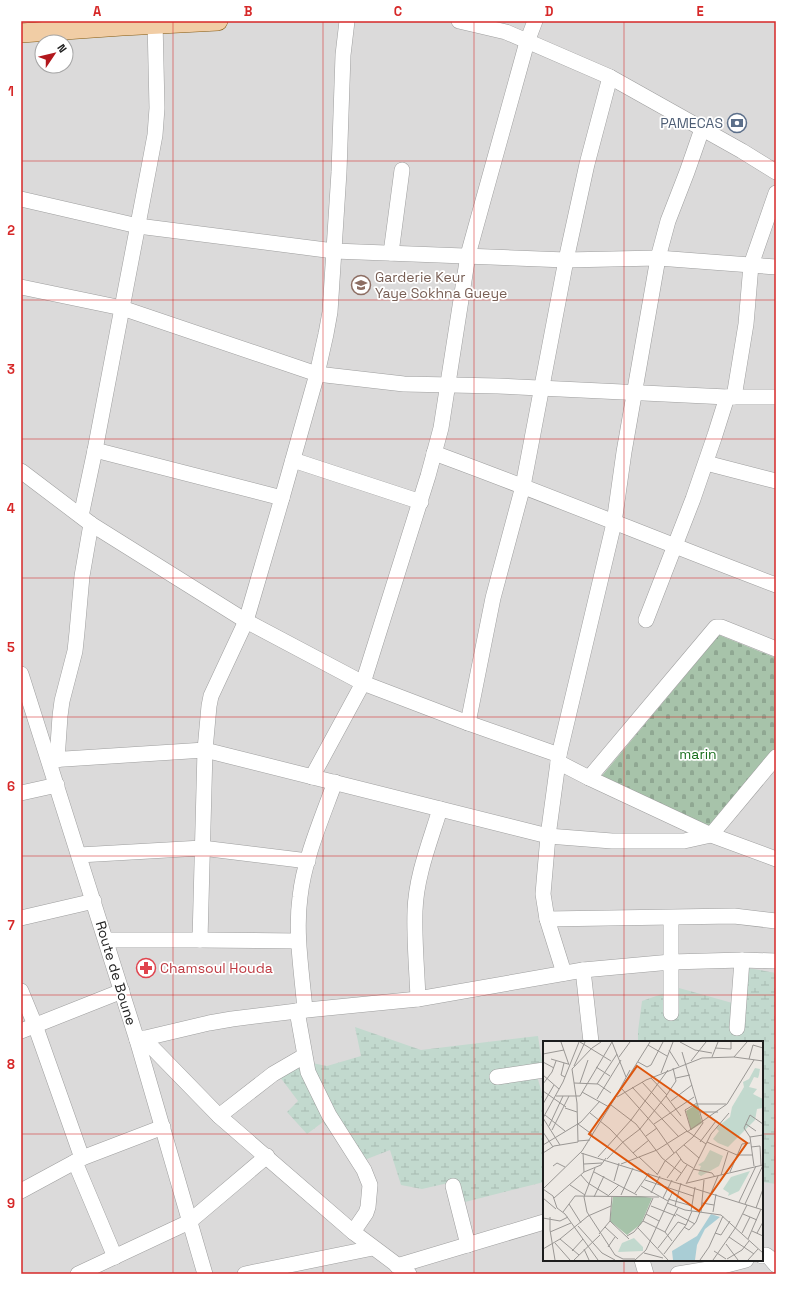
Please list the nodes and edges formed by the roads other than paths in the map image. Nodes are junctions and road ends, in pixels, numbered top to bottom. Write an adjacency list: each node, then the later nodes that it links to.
1 (218, 21): 5 (main road)
2 (347, 21): 16 (street)
3 (459, 21): 8 (street)
4 (535, 21): 8 (street)
5 (155, 22): 6 (main road); 15 (street)
6 (53, 26): 7 (main road)
7 (21, 33)
8 (527, 42): 9 (street); 18 (street)
9 (610, 77): 10 (street); 20 (street)
10 (702, 129): 12 (street); 19 (street)
11 (402, 170): 17 (street)
12 (776, 172)
13 (776, 192): 21 (street)
14 (21, 199): 15 (street)
15 (138, 226): 16 (street); 24 (street)
16 (334, 251): 17 (street); 25 (street)
17 (391, 253): 18 (street)
18 (468, 256): 20 (street); 26 (street)
19 (658, 258): 20 (street); 21 (street); 28 (street)
20 (566, 260): 27 (street)
21 (751, 265): 22 (street); 29 (street)
22 (776, 266)
23 (21, 287): 24 (street)
24 (122, 308): 25 (street); 31 (street)
25 (317, 374): 26 (street); 33 (street)
26 (449, 384): 27 (street); 32 (street)
27 (541, 389): 28 (street); 37 (street)
28 (635, 392): 29 (street); 41 (street)
29 (730, 397): 30 (street); 34 (street)
30 (776, 397)
31 (95, 450): 38 (street); 40 (street)
32 (434, 453): 37 (street); 39 (street)
33 (293, 460): 38 (street); 39 (street)
34 (706, 463): 36 (street); 42 (street)
35 (21, 471): 40 (street)
36 (776, 481)
37 (522, 486): 41 (street); 49 (street)
38 (282, 498): 45 (street)
39 (421, 502): 48 (street)
40 (86, 520): 45 (street); 53 (street)
41 (614, 523): 42 (street); 52 (street)
42 (674, 546): 43 (street); 44 (street)
43 (776, 584)
44 (646, 620)
45 (246, 621): 48 (street); 50 (street)
46 (776, 649): 55 (street)
47 (22, 682): 53 (street, Route de Boune)
48 (363, 682): 49 (street); 54 (street)
49 (468, 723): 52 (street)
50 (205, 750): 53 (street); 54 (street); 62 (street)
51 (776, 757): 60 (street)
52 (558, 759): 55 (street); 61 (street)
53 (53, 760): 57 (street, Route de Boune)
54 (312, 777): 56 (street)
55 (589, 778): 60 (street)
56 (335, 782): 59 (street); 65 (street)
57 (57, 785): 58 (street); 63 (street, Route de Boune)
58 (21, 793)
59 (440, 809): 61 (street); 81 (street)
60 (711, 835): 61 (street); 64 (street)
61 (548, 836): 69 (street)
62 (202, 848): 63 (street); 65 (street); 72 (street)
63 (79, 855): 66 (street, Route de Boune)
64 (776, 859)
65 (308, 861): 73 (street)
66 (94, 901): 67 (street); 71 (street, Route de Boune)
67 (21, 918)
68 (671, 918): 69 (street); 70 (street); 76 (street)
69 (547, 919): 78 (street)
70 (776, 921)
71 (106, 940): 72 (street); 80 (street, Route de Boune)
72 (200, 940): 73 (street)
73 (298, 941): 82 (street)
74 (742, 960): 75 (street); 76 (street); 85 (street)
75 (776, 961)
76 (671, 962): 77 (street); 83 (street)
77 (582, 970): 78 (street); 88 (street)
78 (564, 973): 81 (street)
79 (21, 991): 84 (street)
80 (122, 991): 84 (street); 87 (street, Route de Boune)
81 (418, 1000): 82 (street)
82 (302, 1011): 87 (street); 89 (street)
83 (671, 1013)
84 (35, 1025): 86 (street); 95 (street)
85 (737, 1028)
86 (21, 1030)
87 (140, 1039): 92 (street); 93 (street, Route de Boune)
88 (591, 1041)
89 (304, 1056): 92 (street); 100 (street)
90 (543, 1070): 91 (street)
91 (497, 1076)
92 (220, 1116): 94 (street)
93 (163, 1126): 95 (street); 98 (street, Route de Boune)
94 (267, 1156): 98 (street); 100 (street)
95 (78, 1160): 97 (street); 104 (street)
96 (453, 1186): 101 (street)
97 (21, 1191)
98 (190, 1222): 104 (street); 111 (street, Route de Boune)
99 (543, 1222): 101 (street)
100 (353, 1232): 102 (street)
101 (468, 1245): 108 (street)
102 (373, 1248): 108 (street); 112 (street)
103 (763, 1256): 107 (street)
104 (115, 1257): 110 (street)
105 (642, 1261): 113 (street)
106 (743, 1261): 109 (street)
107 (776, 1265)
108 (403, 1270)
109 (718, 1271): 114 (street)
110 (78, 1274)
111 (205, 1274)
112 (245, 1274)
113 (646, 1274)
114 (678, 1274)

